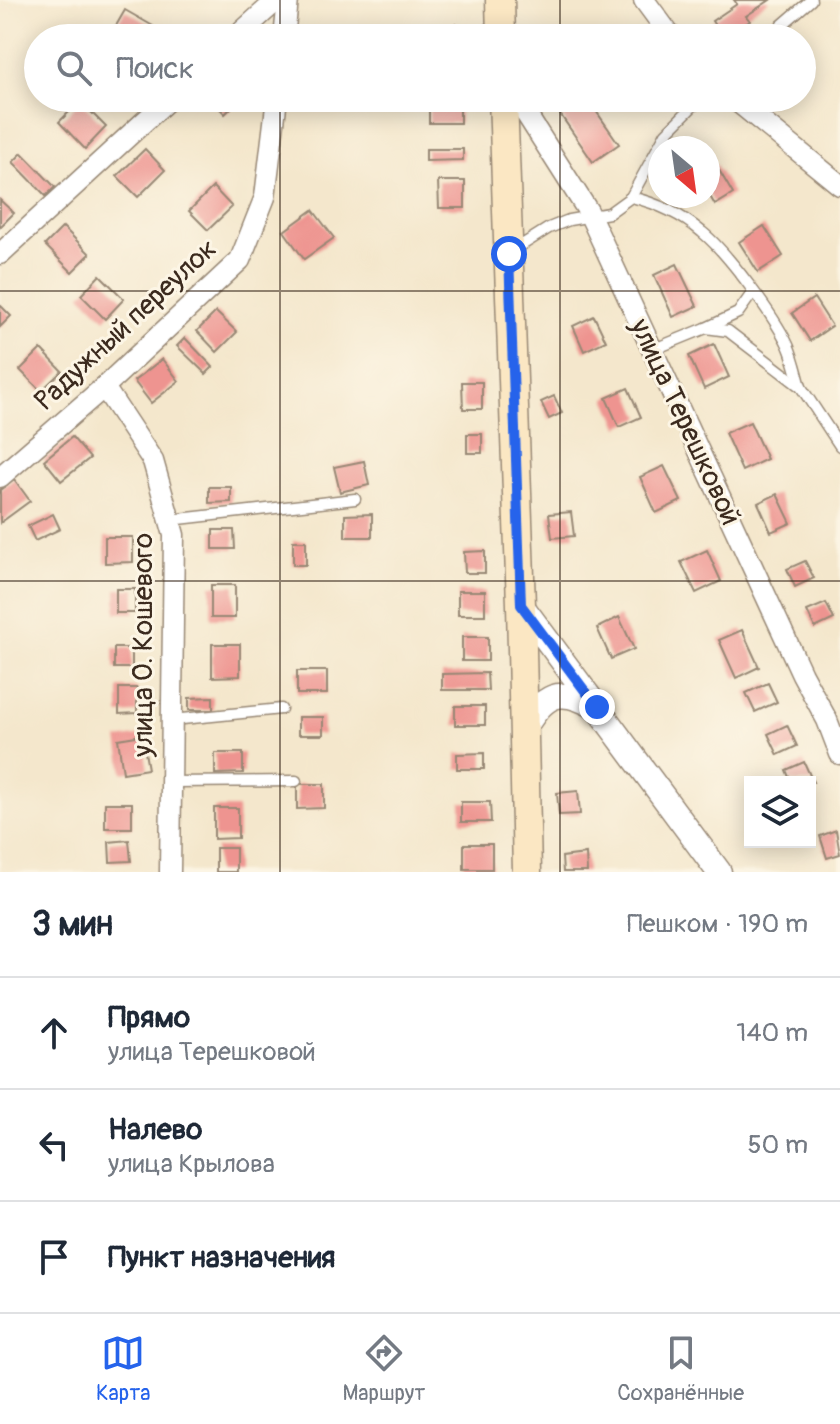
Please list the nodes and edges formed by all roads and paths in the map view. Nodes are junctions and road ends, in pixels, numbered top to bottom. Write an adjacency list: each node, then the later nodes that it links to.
1 (277, 0): 6 (street)
2 (288, 0): 7 (street)
3 (644, 0): 9 (street)
4 (811, 0): 10 (lane)
5 (499, 1): 8 (main road)
6 (250, 24)
7 (285, 24)
8 (500, 24)
9 (662, 24)
10 (783, 24)
11 (155, 112): 20 (street)
12 (275, 112): 25 (street, Радужный переулок)
13 (504, 112): 21 (main road)
14 (525, 112): 19 (street, улица Терешковой)
15 (687, 112): 18 (lane)
16 (750, 112): 17 (street)
17 (840, 185)
18 (631, 197): 19 (lane); 22 (lane)
19 (591, 218): 21 (lane); 24 (street, улица Терешковой)
20 (0, 254)
21 (509, 254): 31 (main road)
22 (753, 292): 23 (lane); 26 (lane)
23 (706, 328): 24 (lane); 26 (lane)
24 (652, 350): 36 (street, улица Терешковой)
25 (104, 387): 28 (street, Радужный переулок); 30 (street, улица О. Кошевого)
26 (801, 387): 27 (lane)
27 (840, 446)
28 (0, 477)
29 (355, 499): 30 (lane)
30 (170, 520): 34 (street, улица О. Кошевого)
31 (521, 605): 32 (street); 35 (main road)
32 (597, 707): 35 (street); 41 (street)
33 (281, 709): 34 (lane)
34 (172, 720): 38 (street, улица О. Кошевого)
35 (524, 729): 40 (main road)
36 (840, 754)
37 (296, 781): 38 (lane)
38 (171, 782): 39 (street, улица О. Кошевого)
39 (170, 872)
40 (527, 872)
41 (719, 872)

